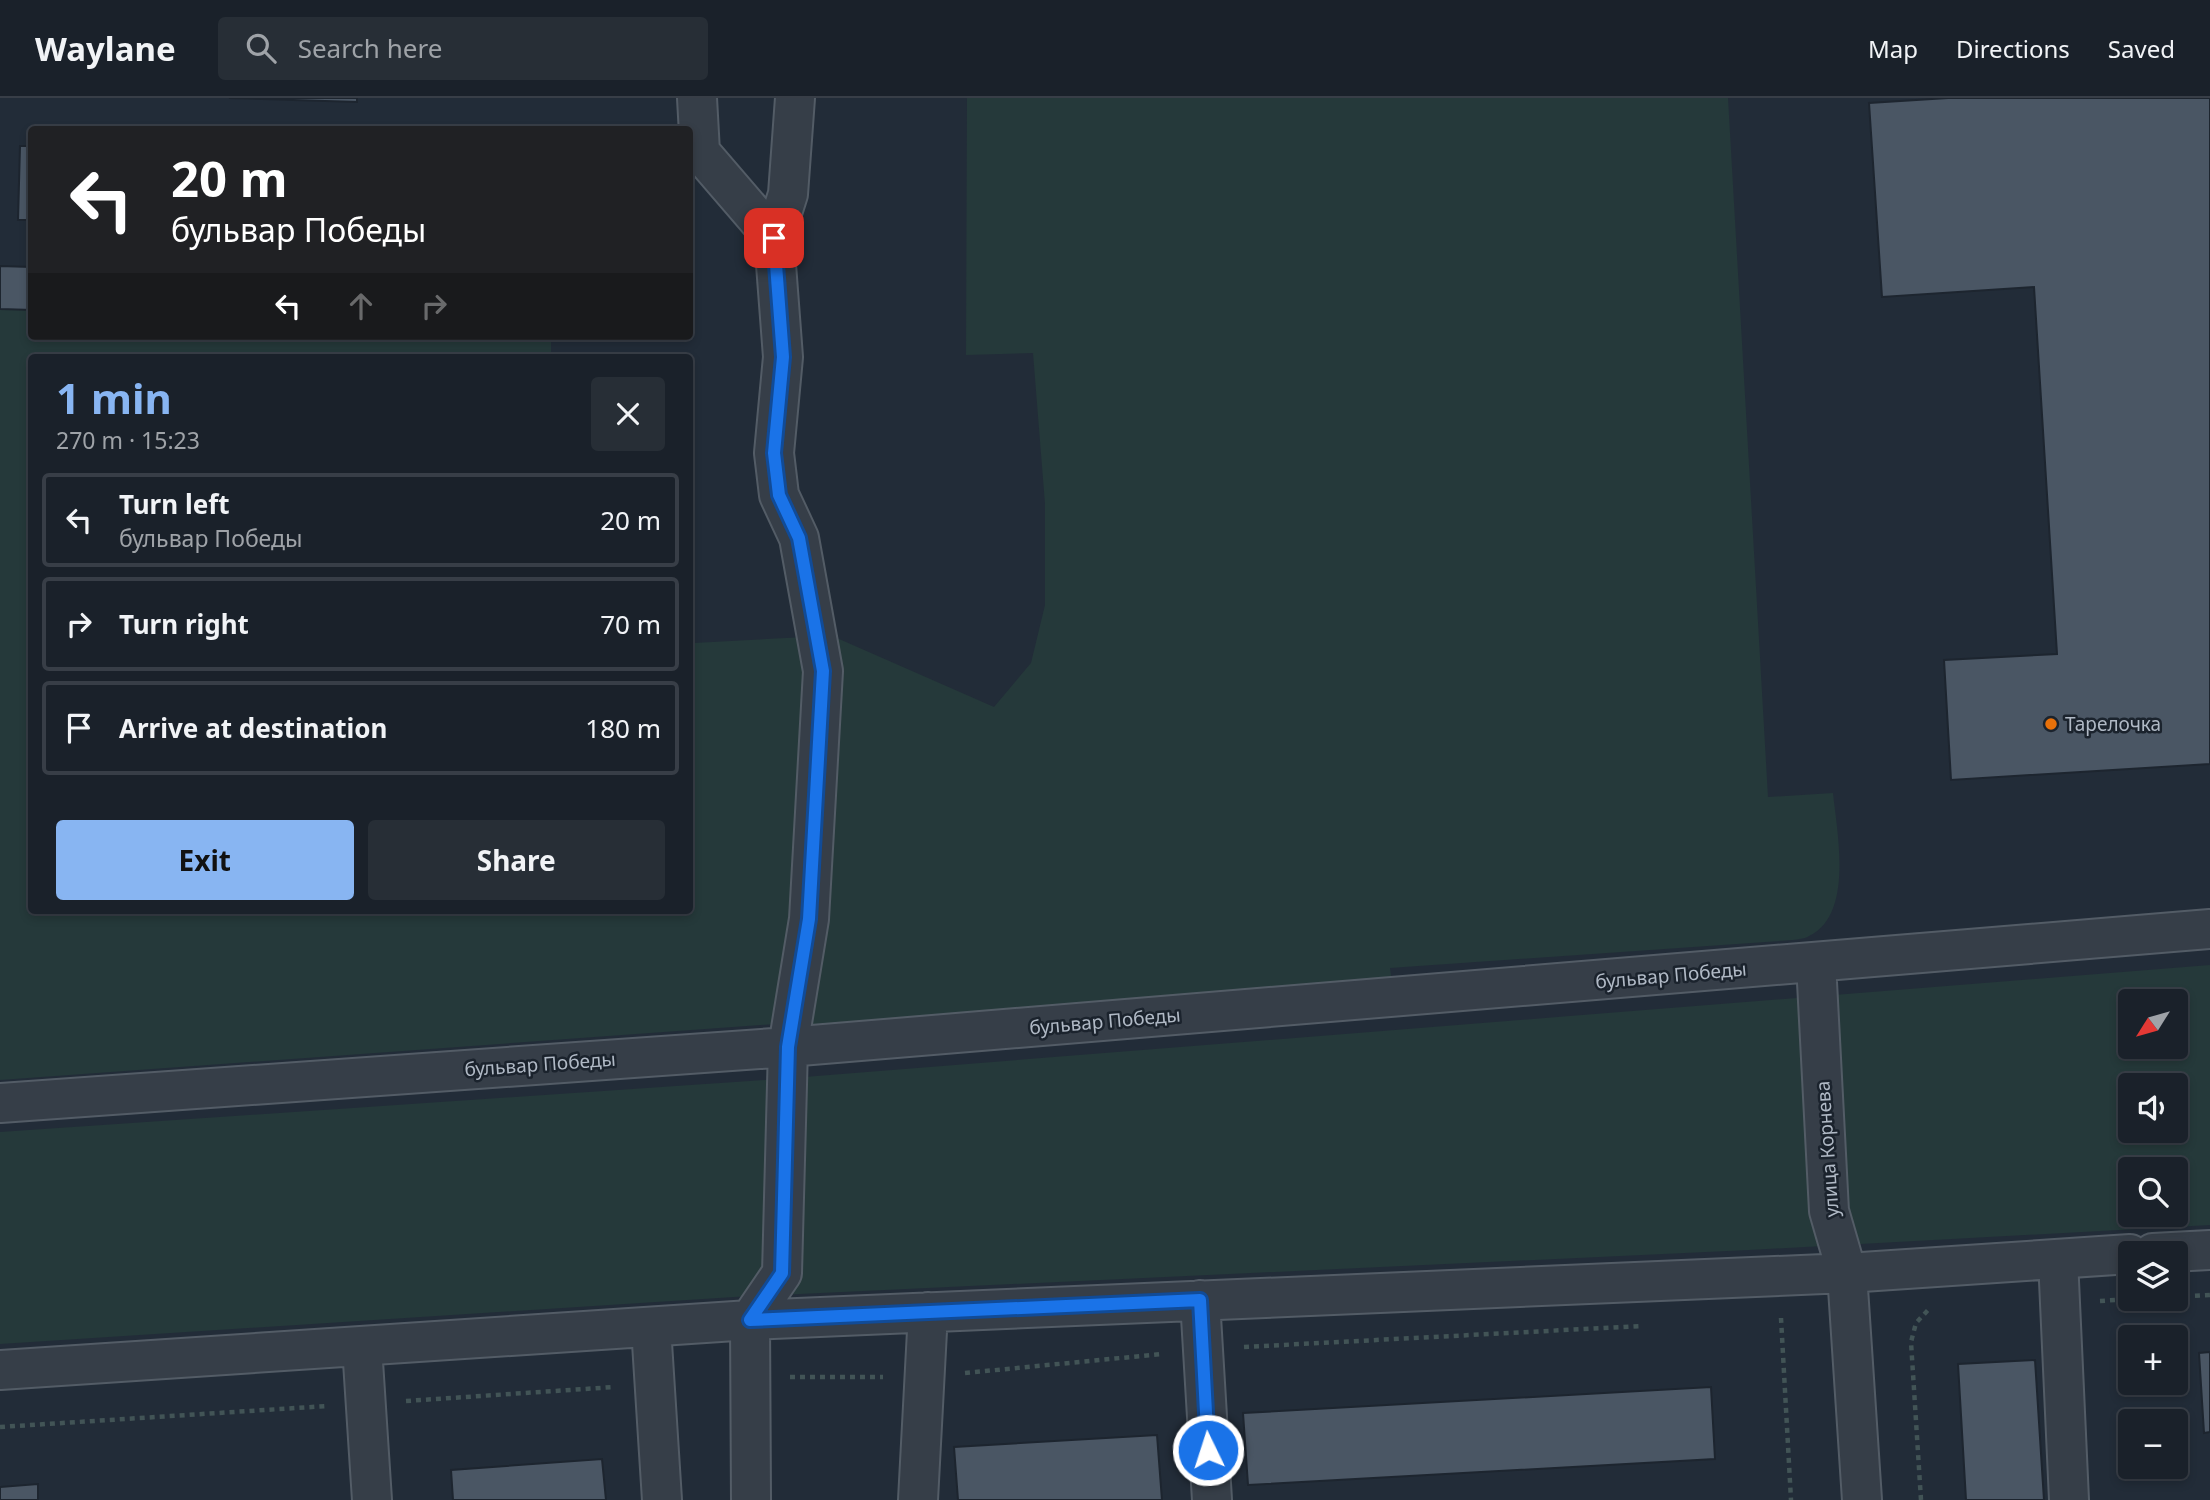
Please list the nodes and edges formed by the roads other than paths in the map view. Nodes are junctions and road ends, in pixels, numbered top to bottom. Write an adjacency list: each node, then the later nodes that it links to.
1 (697, 98): 3 (street)
2 (795, 98): 3 (street)
3 (774, 238): 6 (street)
4 (2210, 929): 5 (street, бульвар Победы)
5 (1816, 963): 6 (street, бульвар Победы); 12 (street, улица Корнева)
6 (788, 1047): 7 (street, бульвар Победы); 15 (street)
7 (0, 1103)
8 (2210, 1250): 9 (street)
9 (2188, 1251)
10 (2118, 1255): 11 (street)
11 (2058, 1259): 12 (street); 25 (street)
12 (1847, 1273): 13 (street); 24 (street, улица Корнева)
13 (1200, 1300): 14 (street); 23 (street)
14 (928, 1312): 15 (street); 22 (street)
15 (750, 1320): 16 (street); 21 (street)
16 (651, 1326): 17 (street); 20 (street)
17 (362, 1346): 18 (street); 19 (street)
18 (0, 1370)
19 (372, 1500)
20 (662, 1500)
21 (751, 1500)
22 (918, 1500)
23 (1212, 1500)
24 (1862, 1500)
25 (2069, 1500)

